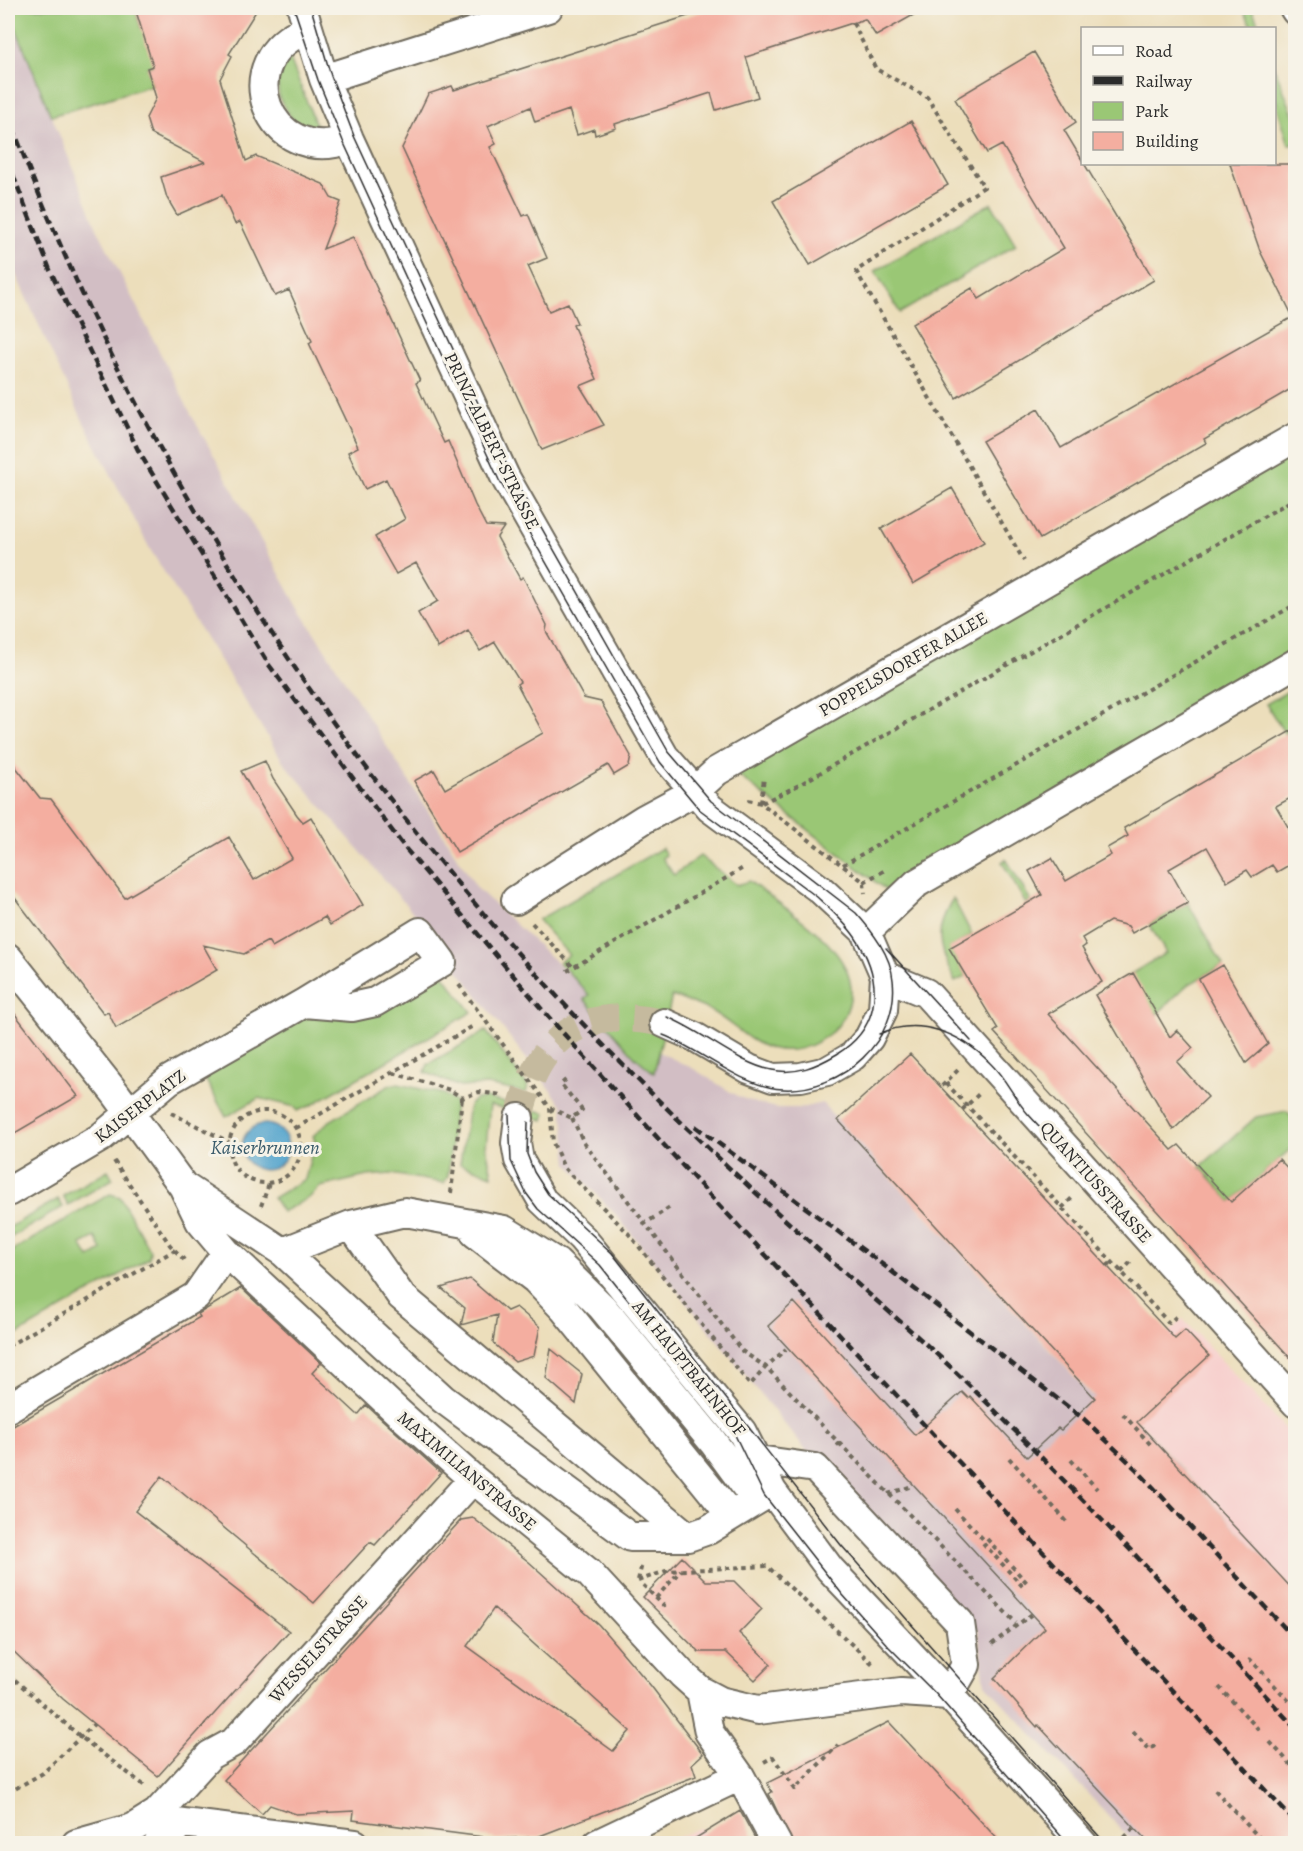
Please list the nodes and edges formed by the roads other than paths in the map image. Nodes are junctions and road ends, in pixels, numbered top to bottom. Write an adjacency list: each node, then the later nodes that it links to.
1 (548, 8): 3 (street)
2 (305, 18): 3 (street, PRINZ-ALBERT-STRASSE); 4 (street, PRINZ-ALBERT-STRASSE)
3 (324, 79): 4 (street, PRINZ-ALBERT-STRASSE)
4 (349, 139): 7 (street, PRINZ-ALBERT-STRASSE)
5 (1296, 437): 7 (street, POPPELSDORFER ALLEE)
6 (1296, 663): 9 (street)
7 (694, 792): 8 (street, POPPELSDORFER ALLEE); 9 (street)
8 (516, 900)
9 (866, 932): 12 (street)
10 (8, 958): 15 (street, MAXIMILIANSTRASSE)
11 (442, 962): 15 (street, KAISERPLATZ)
12 (885, 976): 13 (street); 22 (street, QUANTIUSSTRASSE)
13 (664, 1023)
14 (520, 1106): 24 (street, AM HAUPTBAHNHOF)
15 (130, 1115): 16 (street, MAXIMILIANSTRASSE); 17 (street, KAISERPLATZ)
16 (183, 1186): 20 (street); 25 (street, MAXIMILIANSTRASSE)
17 (8, 1192)
18 (448, 1218): 19 (street); 26 (street); 27 (street)
19 (351, 1225): 20 (street); 28 (street)
20 (283, 1252): 28 (street)
21 (223, 1257): 23 (street)
22 (1296, 1403)
23 (8, 1408)
24 (758, 1460): 26 (street, AM HAUPTBAHNHOF); 30 (street)
25 (472, 1479): 29 (street, MAXIMILIANSTRASSE); 32 (street, WESSELSTRASSE)
26 (764, 1495): 27 (street); 30 (street, AM HAUPTBAHNHOF)
27 (730, 1515): 28 (street)
28 (688, 1537)
29 (701, 1691): 30 (street); 31 (street)
30 (950, 1695): 38 (street, AM HAUPTBAHNHOF)
31 (740, 1776): 36 (street); 37 (street)
32 (162, 1808): 33 (street); 34 (street); 35 (street)
33 (76, 1844)
34 (158, 1844)
35 (355, 1844)
36 (597, 1844)
37 (777, 1844)
38 (1083, 1844)

